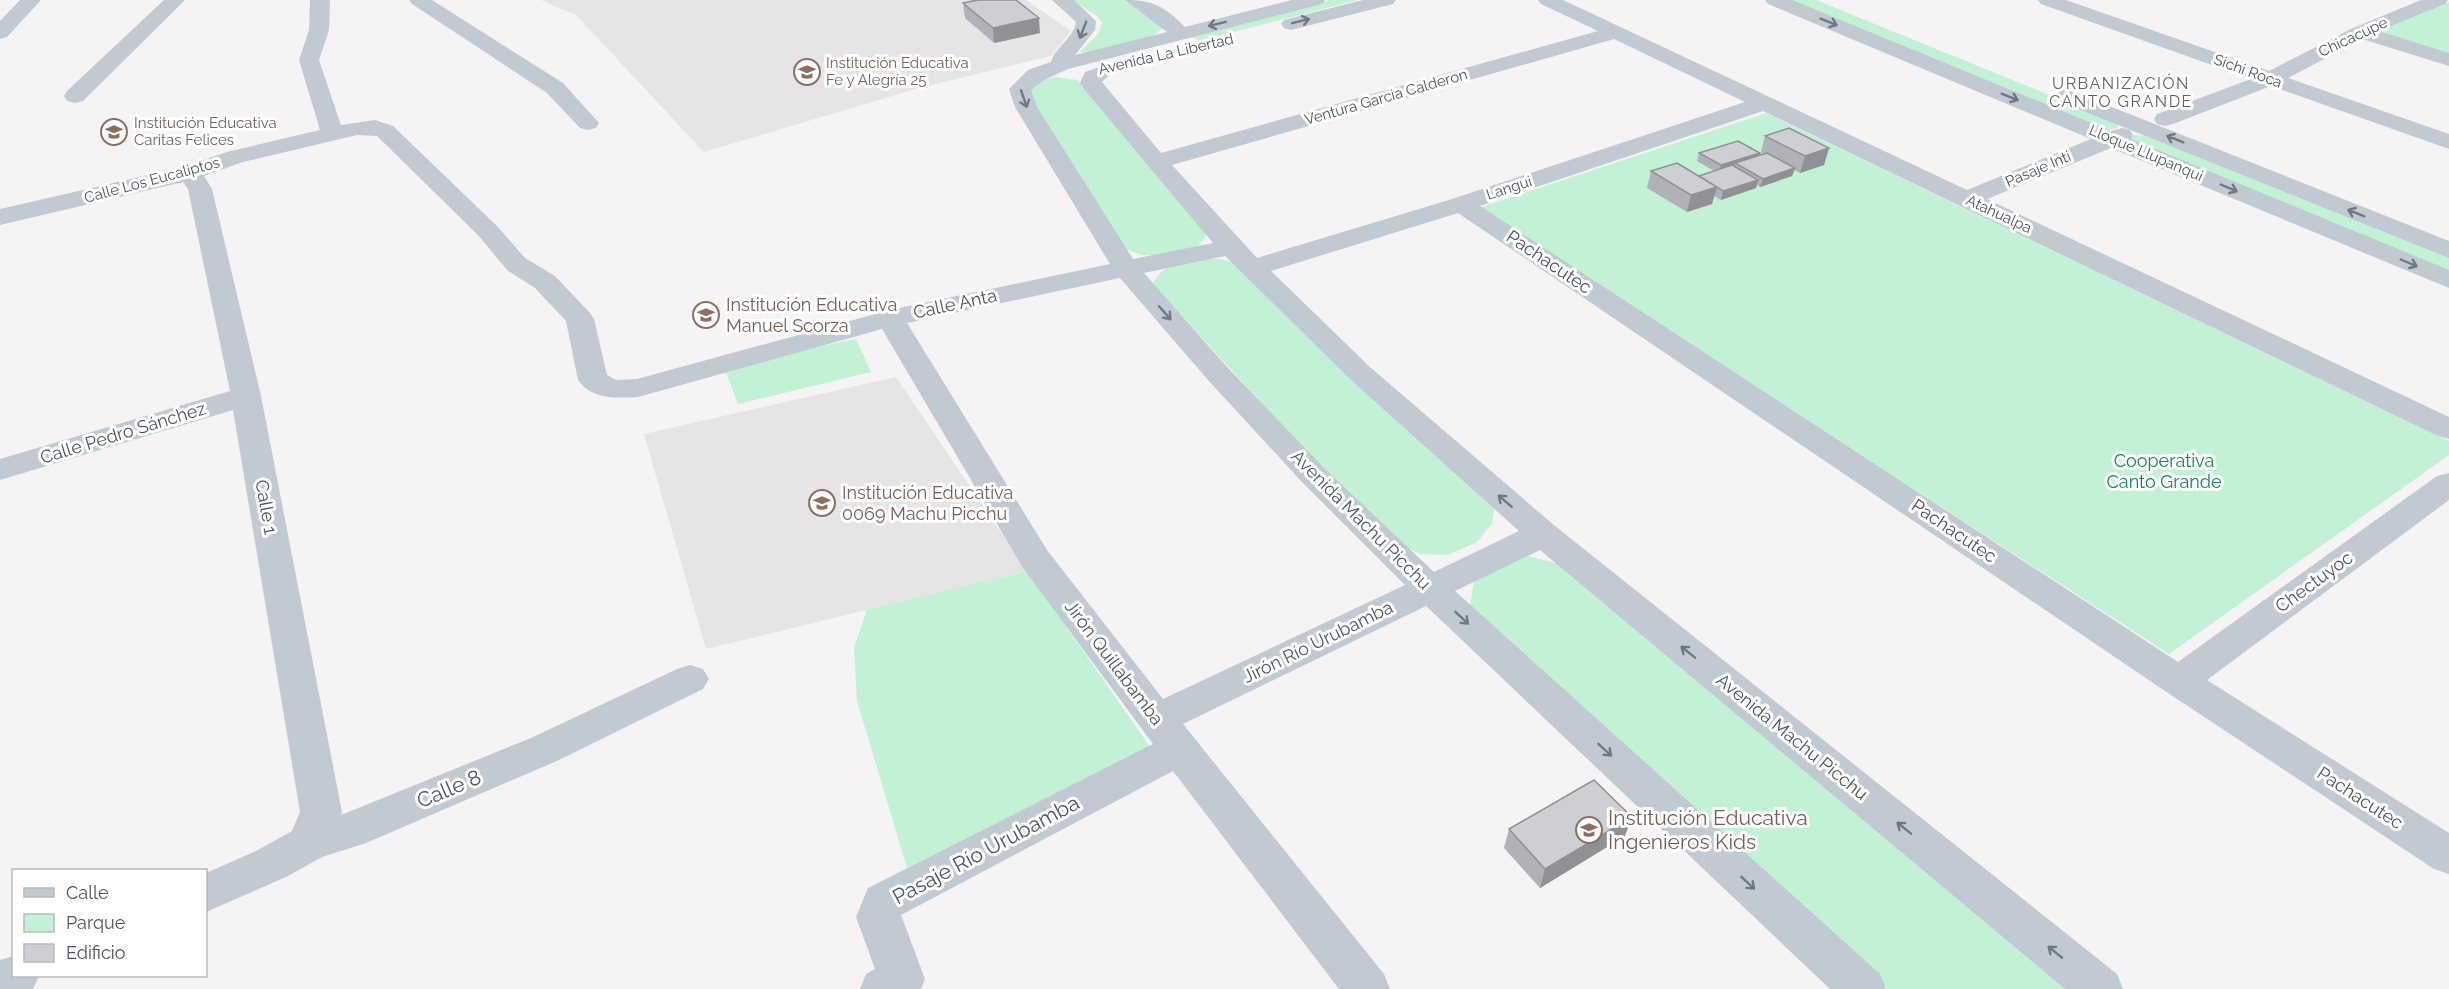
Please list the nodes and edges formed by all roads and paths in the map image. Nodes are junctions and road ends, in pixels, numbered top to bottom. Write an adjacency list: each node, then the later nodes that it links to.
1 (31, 0): 18 (street)
2 (175, 0): 27 (street)
3 (320, 0): 31 (street)
4 (419, 0): 29 (street)
5 (1062, 0): 23 (street, one-way to 23)
6 (1135, 0): 19 (street)
7 (1315, 0): 19 (street, Avenida La Libertad, one-way to 19)
8 (1386, 0): 20 (street, Avenida La Libertad, one-way to 8)
9 (1548, 0): 16 (street, Atahualpa)
10 (1775, 0): 32 (street, Lloque Llupanqui, one-way to 32)
11 (1825, 0): 21 (street)
12 (2048, 0): 15 (street, Sichi Roca)
13 (2094, 0): 15 (street)
14 (2438, 0): 17 (street, Chicacupe)
15 (2070, 8): 25 (street, Sichi Roca)
16 (1617, 32): 28 (street, Atahualpa); 34 (street, Ventura Garcia Calderon)
17 (2360, 32): 22 (street); 25 (street, Chicacupe)
18 (0, 33)
19 (1180, 33): 20 (street); 23 (street, Avenida La Libertad)
20 (1163, 56): 24 (street, Avenida La Libertad)
21 (1968, 57)
22 (2449, 60)
23 (1061, 65): 24 (street, Avenida La Libertad); 41 (street, Avenida Machu Picchu, one-way to 41)
24 (1100, 73): 34 (street, Avenida Machu Picchu)
25 (2270, 79): 30 (street, Chicacupe); 33 (street, Sichi Roca)
26 (2045, 88): 30 (street, Lloque Llupanqui)
27 (75, 96)
28 (1764, 103): 36 (street, Atahualpa); 37 (street, Langui)
29 (588, 123)
30 (2155, 123): 32 (street, Pasaje Inti); 39 (street, Lloque Llupanqui, one-way to 30)
31 (333, 134): 35 (street, Calle Los Eucaliptos); 44 (street, Calle Los Eucaliptos)
32 (2110, 138): 36 (street, Pasaje Inti); 42 (street, Lloque Llupanqui, one-way to 42)
33 (2449, 142)
34 (1156, 162): 40 (street, Avenida Machu Picchu)
35 (190, 173): 38 (street, Calle Los Eucaliptos); 45 (street, Calle 1)
36 (1966, 199): 46 (street, Atahualpa)
37 (1461, 204): 40 (street, Langui); 52 (street, Pachacutec)
38 (0, 217)
39 (2449, 250)
40 (1242, 257): 41 (street, Calle Anta); 49 (street, Avenida Machu Picchu, one-way to 40)
41 (1126, 269): 43 (street, Calle Anta); 50 (street, Avenida Machu Picchu, one-way to 50)
42 (2449, 280)
43 (890, 318): 44 (street, Calle Anta); 53 (street, Jirón Quillabamba)
44 (611, 389)
45 (246, 396): 47 (street, Calle Pedro Sánchez); 54 (street, Calle 1)
46 (2449, 429)
47 (0, 470)
48 (2449, 484): 52 (street, Chectuyoc)
49 (1543, 534): 50 (street, Jirón Río Urubamba); 60 (street, Avenida Machu Picchu, one-way to 49)
50 (1429, 588): 53 (street, Jirón Río Urubamba); 59 (street, Avenida Machu Picchu, one-way to 59)
51 (690, 680): 54 (street, Calle 8)
52 (2179, 681): 55 (street, Pachacutec)
53 (1168, 734): 57 (street, Pasaje Río Urubamba); 58 (street, Jirón Quillabamba)
54 (309, 843): 56 (street, Calle 8)
55 (2449, 856)
56 (207, 893)
57 (883, 989)
58 (1367, 989)
59 (1863, 989)
60 (2100, 989)

